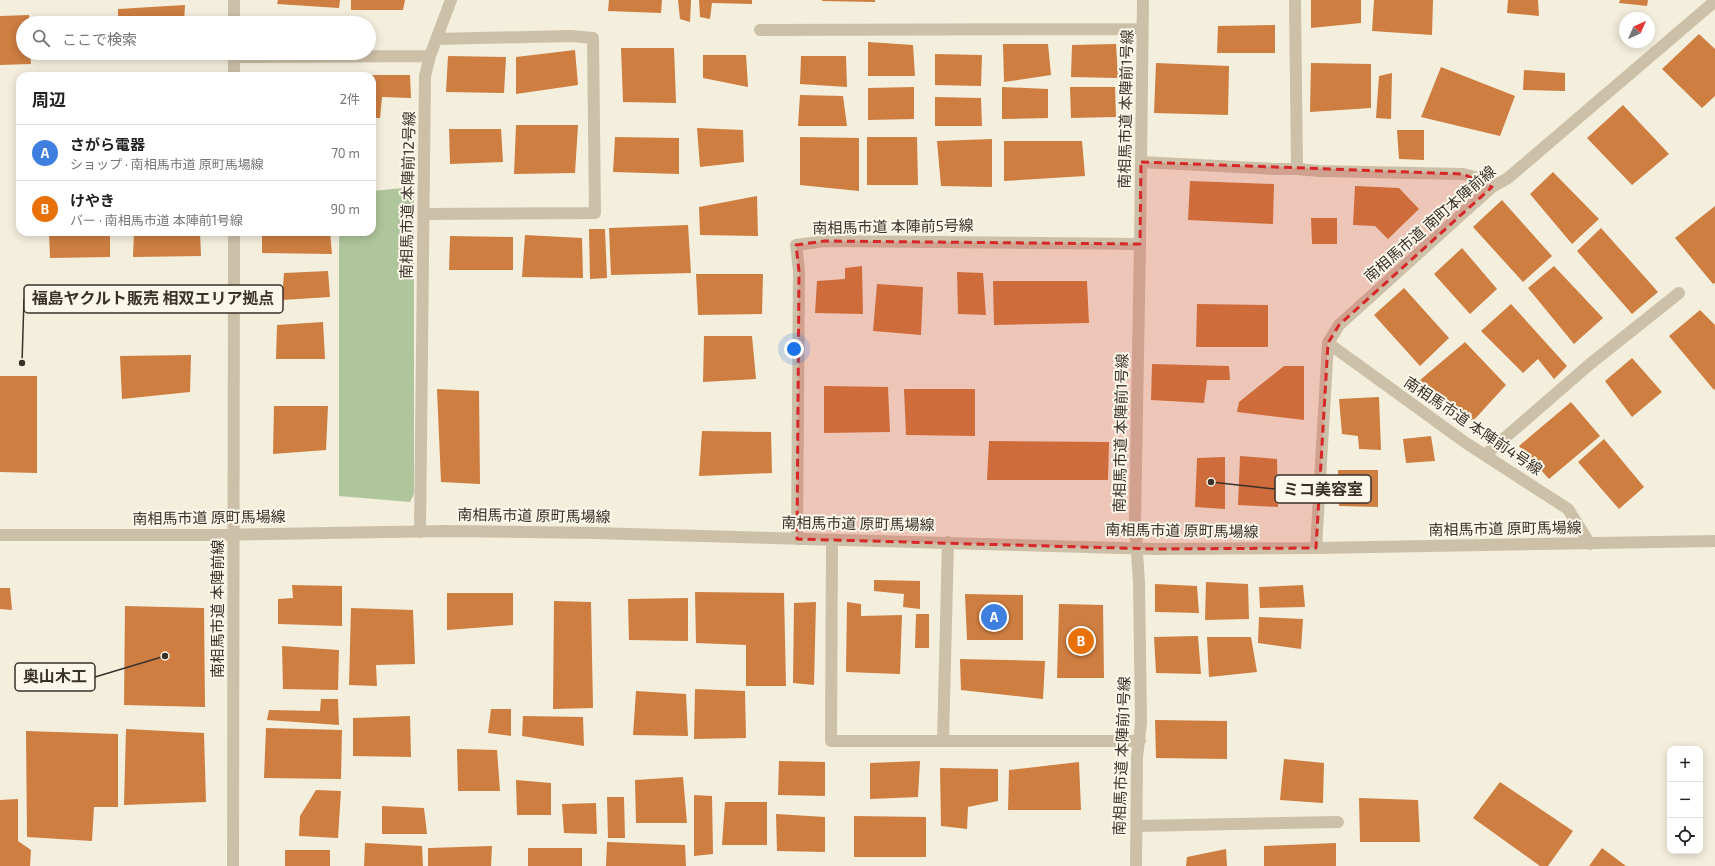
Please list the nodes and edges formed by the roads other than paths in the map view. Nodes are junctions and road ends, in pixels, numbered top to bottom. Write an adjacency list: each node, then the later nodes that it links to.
1 (234, 0): 6 (street)
2 (451, 0): 9 (street, 南相馬市道 本陣前12号線)
3 (1143, 0): 7 (street, 南相馬市道 本陣前1号線)
4 (1296, 0): 15 (street)
5 (1715, 1): 16 (street, 南相馬市道 南町本陣前線)
6 (234, 16)
7 (1142, 29): 8 (street); 14 (street, 南相馬市道 本陣前1号線)
8 (760, 30)
9 (436, 39): 11 (street, 南相馬市道 本陣前12号線); 17 (street)
10 (376, 56): 11 (street)
11 (430, 56): 17 (street, 南相馬市道 本陣前12号線)
12 (234, 60): 13 (street)
13 (234, 72)
14 (1141, 162): 15 (street); 19 (street, 南相馬市道 本陣前1号線)
15 (1297, 169): 16 (street)
16 (1492, 188): 21 (street, 南相馬市道 南町本陣前線)
17 (424, 214): 23 (street, 南相馬市道 本陣前12号線)
18 (234, 236): 24 (street, 南相馬市道 本陣前線)
19 (1140, 244): 26 (street, 南相馬市道 本陣前5号線); 31 (street, 南相馬市道 本陣前1号線)
20 (1679, 293): 22 (street)
21 (1328, 343): 22 (street, 南相馬市道 本陣前4号線); 32 (street, 南相馬市道 南町本陣前線)
22 (1486, 455): 30 (street, 南相馬市道 本陣前4号線)
23 (420, 532): 24 (street, 南相馬市道 原町馬場線); 26 (street, 南相馬市道 原町馬場線)
24 (233, 534): 25 (street, 南相馬市道 原町馬場線); 37 (street, 南相馬市道 本陣前線)
25 (0, 535)
26 (797, 539): 27 (street, 南相馬市道 原町馬場線)
27 (832, 540): 29 (street, 南相馬市道 原町馬場線); 33 (street)
28 (1715, 541): 30 (street, 南相馬市道 原町馬場線)
29 (948, 542): 31 (street, 南相馬市道 原町馬場線); 33 (street)
30 (1590, 544): 32 (street, 南相馬市道 原町馬場線)
31 (1137, 547): 32 (street, 南相馬市道 原町馬場線); 34 (street, 南相馬市道 本陣前1号線)
32 (1316, 548)
33 (943, 741): 34 (street)
34 (1140, 741): 36 (street, 南相馬市道 本陣前1号線)
35 (1338, 822): 36 (street)
36 (1137, 826): 38 (street, 南相馬市道 本陣前1号線)
37 (233, 866)
38 (1136, 866)

